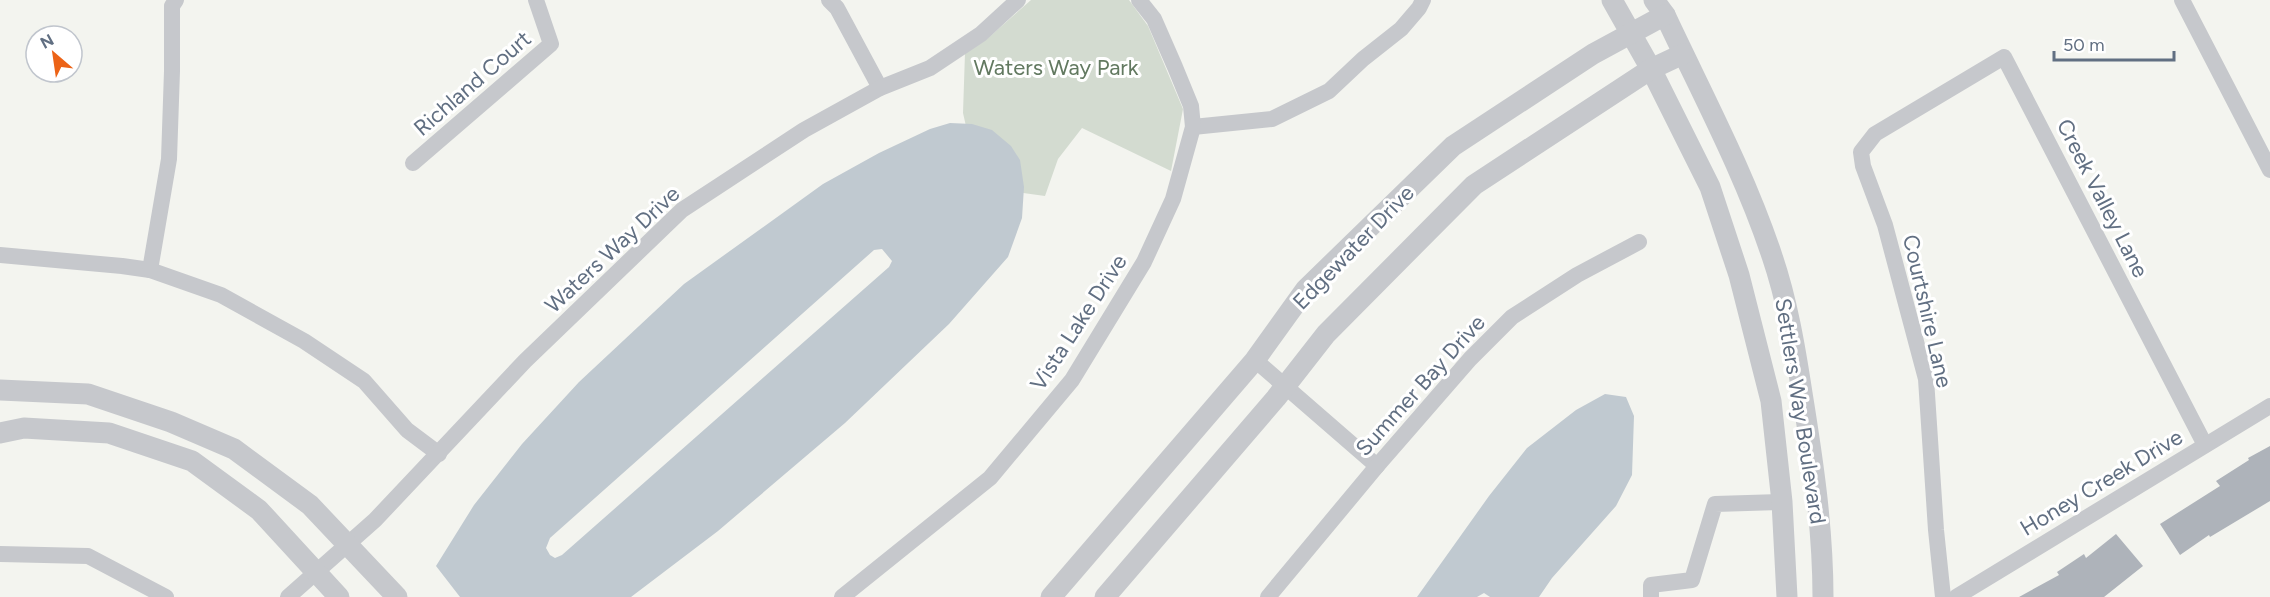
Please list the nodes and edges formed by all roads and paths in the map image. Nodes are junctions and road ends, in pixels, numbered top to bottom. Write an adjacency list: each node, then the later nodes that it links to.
1 (176, 0): 20 (street)
2 (536, 0): 16 (street, Richland Court)
3 (829, 0): 13 (street)
4 (1018, 0): 13 (street, Waters Way Drive)
5 (1139, 0): 15 (street, Vista Lake Drive)
6 (1423, 0): 15 (street)
7 (1612, 0): 10 (street, Settlers Way Boulevard)
8 (2182, 0): 17 (street)
9 (1660, 7): 10 (street, Edgewater Drive); 11 (street, Settlers Way Boulevard)
10 (1629, 33): 12 (street, Settlers Way Boulevard); 21 (street, Edgewater Drive)
11 (1683, 54): 12 (street, Edgewater Drive); 43 (street, Settlers Way Boulevard)
12 (1650, 69): 22 (street, Edgewater Drive); 29 (street, Settlers Way Boulevard)
13 (880, 88): 27 (street, Waters Way Drive)
14 (1922, 107): 26 (street, Creek Valley Lane); 44 (street, Courtshire Lane)
15 (1192, 127): 37 (street, Vista Lake Drive)
16 (413, 163)
17 (2270, 170)
18 (1639, 242): 28 (street, Summer Bay Drive)
19 (0, 255): 20 (street)
20 (150, 270): 27 (street)
21 (1255, 360): 22 (street); 38 (street, Edgewater Drive)
22 (1285, 386): 28 (street); 39 (street, Edgewater Drive)
23 (0, 390): 30 (street)
24 (2270, 406): 26 (street, Honey Creek Drive)
25 (0, 433): 32 (street)
26 (2205, 445): 45 (street, Honey Creek Drive)
27 (439, 454): 30 (street, Waters Way Drive)
28 (1377, 466): 40 (street, Summer Bay Drive)
29 (1782, 502): 41 (street); 42 (street, Settlers Way Boulevard)
30 (346, 544): 32 (street, Waters Way Drive); 36 (street)
31 (0, 554): 33 (street)
32 (315, 573): 34 (street, Waters Way Drive); 35 (street)
33 (166, 597)
34 (288, 597)
35 (339, 597)
36 (397, 597)
37 (842, 597)
38 (1051, 597)
39 (1105, 597)
40 (1268, 597)
41 (1651, 597)
42 (1787, 597)
43 (1823, 597)
44 (1943, 597)
45 (1956, 597)

